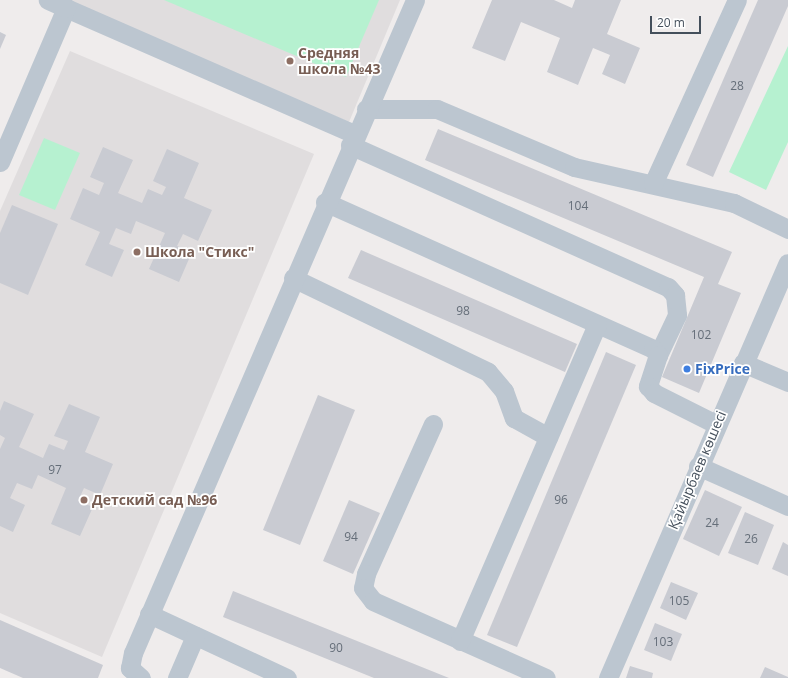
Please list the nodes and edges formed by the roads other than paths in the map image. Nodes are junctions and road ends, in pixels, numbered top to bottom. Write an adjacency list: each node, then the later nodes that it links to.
1 (48, 0): 4 (street)
2 (415, 0): 5 (street)
3 (737, 0): 8 (street)
4 (66, 8): 6 (street); 7 (street)
5 (366, 109): 6 (street); 8 (street)
6 (352, 140): 9 (street); 14 (street)
7 (0, 162)
8 (653, 184): 10 (street)
9 (325, 202): 12 (street); 13 (street)
10 (788, 229)
11 (788, 263): 15 (street, Қайырбаев көшесі)
12 (293, 278): 19 (street); 22 (street)
13 (597, 324): 14 (street); 19 (street)
14 (658, 356): 18 (street)
15 (744, 363): 16 (street); 18 (street, Қайырбаев көшесі)
16 (788, 382)
17 (433, 424): 24 (street)
18 (716, 424): 20 (street, Қайырбаев көшесі)
19 (548, 437): 24 (street)
20 (698, 466): 21 (street); 29 (street, Қайырбаев көшесі)
21 (788, 506)
22 (149, 614): 23 (street); 25 (street)
23 (195, 636): 26 (street); 27 (street)
24 (460, 640): 28 (street)
25 (138, 677)
26 (177, 678)
27 (287, 678)
28 (546, 678)
29 (608, 678)

